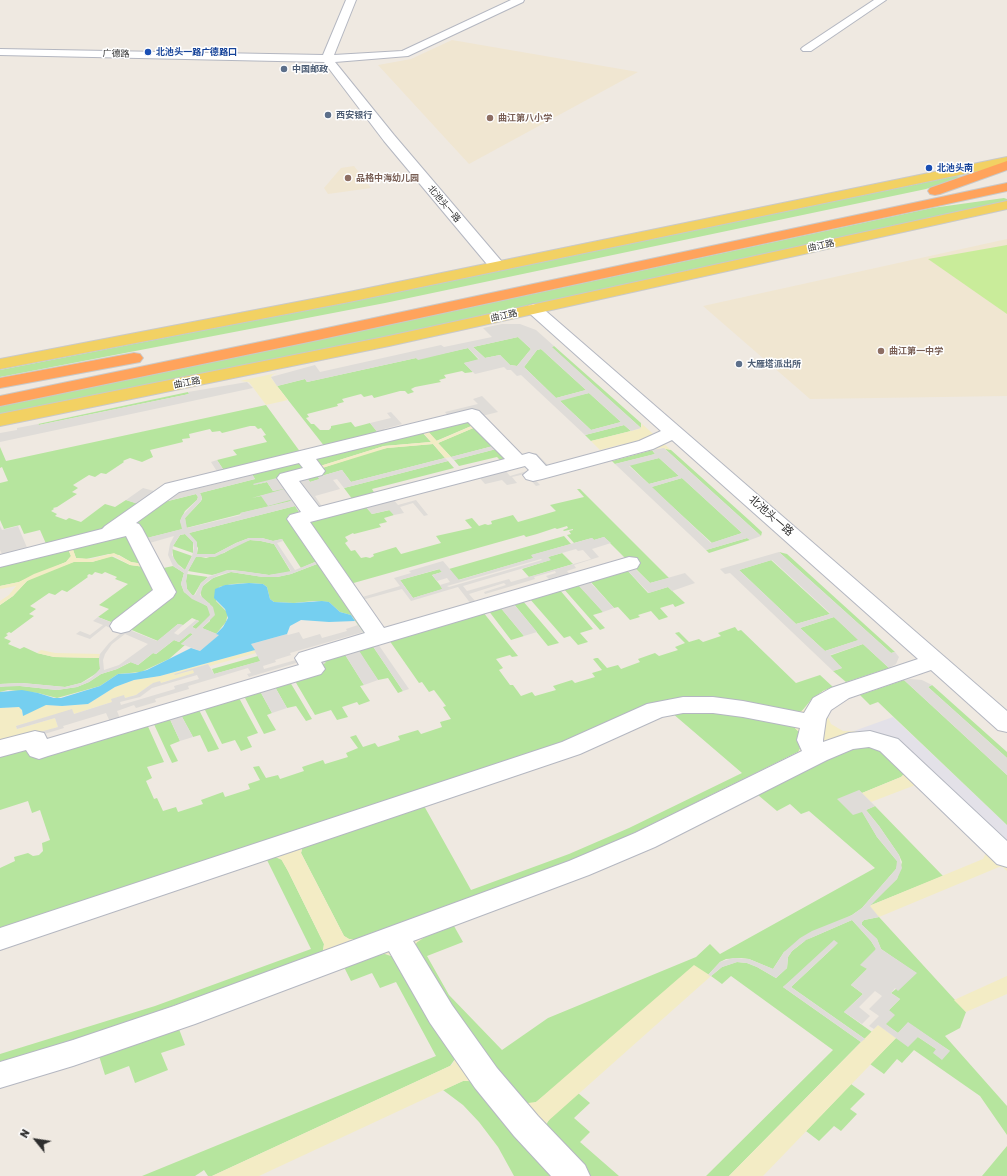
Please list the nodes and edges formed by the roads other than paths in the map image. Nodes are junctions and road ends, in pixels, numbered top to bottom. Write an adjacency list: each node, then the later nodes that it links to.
1 (351, 0): 6 (street)
2 (519, 0): 6 (street, 广德路)
3 (880, 0): 4 (street)
4 (807, 49)
5 (0, 52): 6 (street, 广德路)
6 (327, 59): 15 (street, 北池头一路)
7 (1007, 161): 15 (main road)
8 (1007, 165): 12 (highway)
9 (1007, 178): 12 (highway)
10 (1007, 187): 13 (highway, 曲江路)
11 (1007, 194): 13 (highway)
12 (921, 195): 18 (highway)
13 (935, 203): 19 (highway, 曲江路)
14 (1007, 205): 16 (main road, 曲江路)
15 (497, 266): 17 (main road)
16 (534, 309): 20 (main road, 曲江路); 21 (street, 北池头一路)
17 (0, 364)
18 (0, 383)
19 (0, 400)
20 (0, 420)
21 (674, 432): 23 (street); 30 (street, 北池头一路)
22 (304, 456): 23 (street); 24 (street); 25 (street)
23 (531, 470): 24 (street)
24 (314, 515): 29 (street)
25 (107, 534): 26 (street); 28 (street)
26 (0, 561)
27 (629, 562): 29 (street)
28 (121, 626)
29 (379, 637): 33 (street)
30 (935, 660): 31 (street); 32 (street, 北池头一路)
31 (813, 723): 34 (street); 37 (street)
32 (1007, 724)
33 (0, 749)
34 (818, 754): 35 (street); 36 (street)
35 (1007, 857)
36 (395, 936): 38 (street); 39 (street)
37 (0, 939)
38 (0, 1075)
39 (573, 1176)

